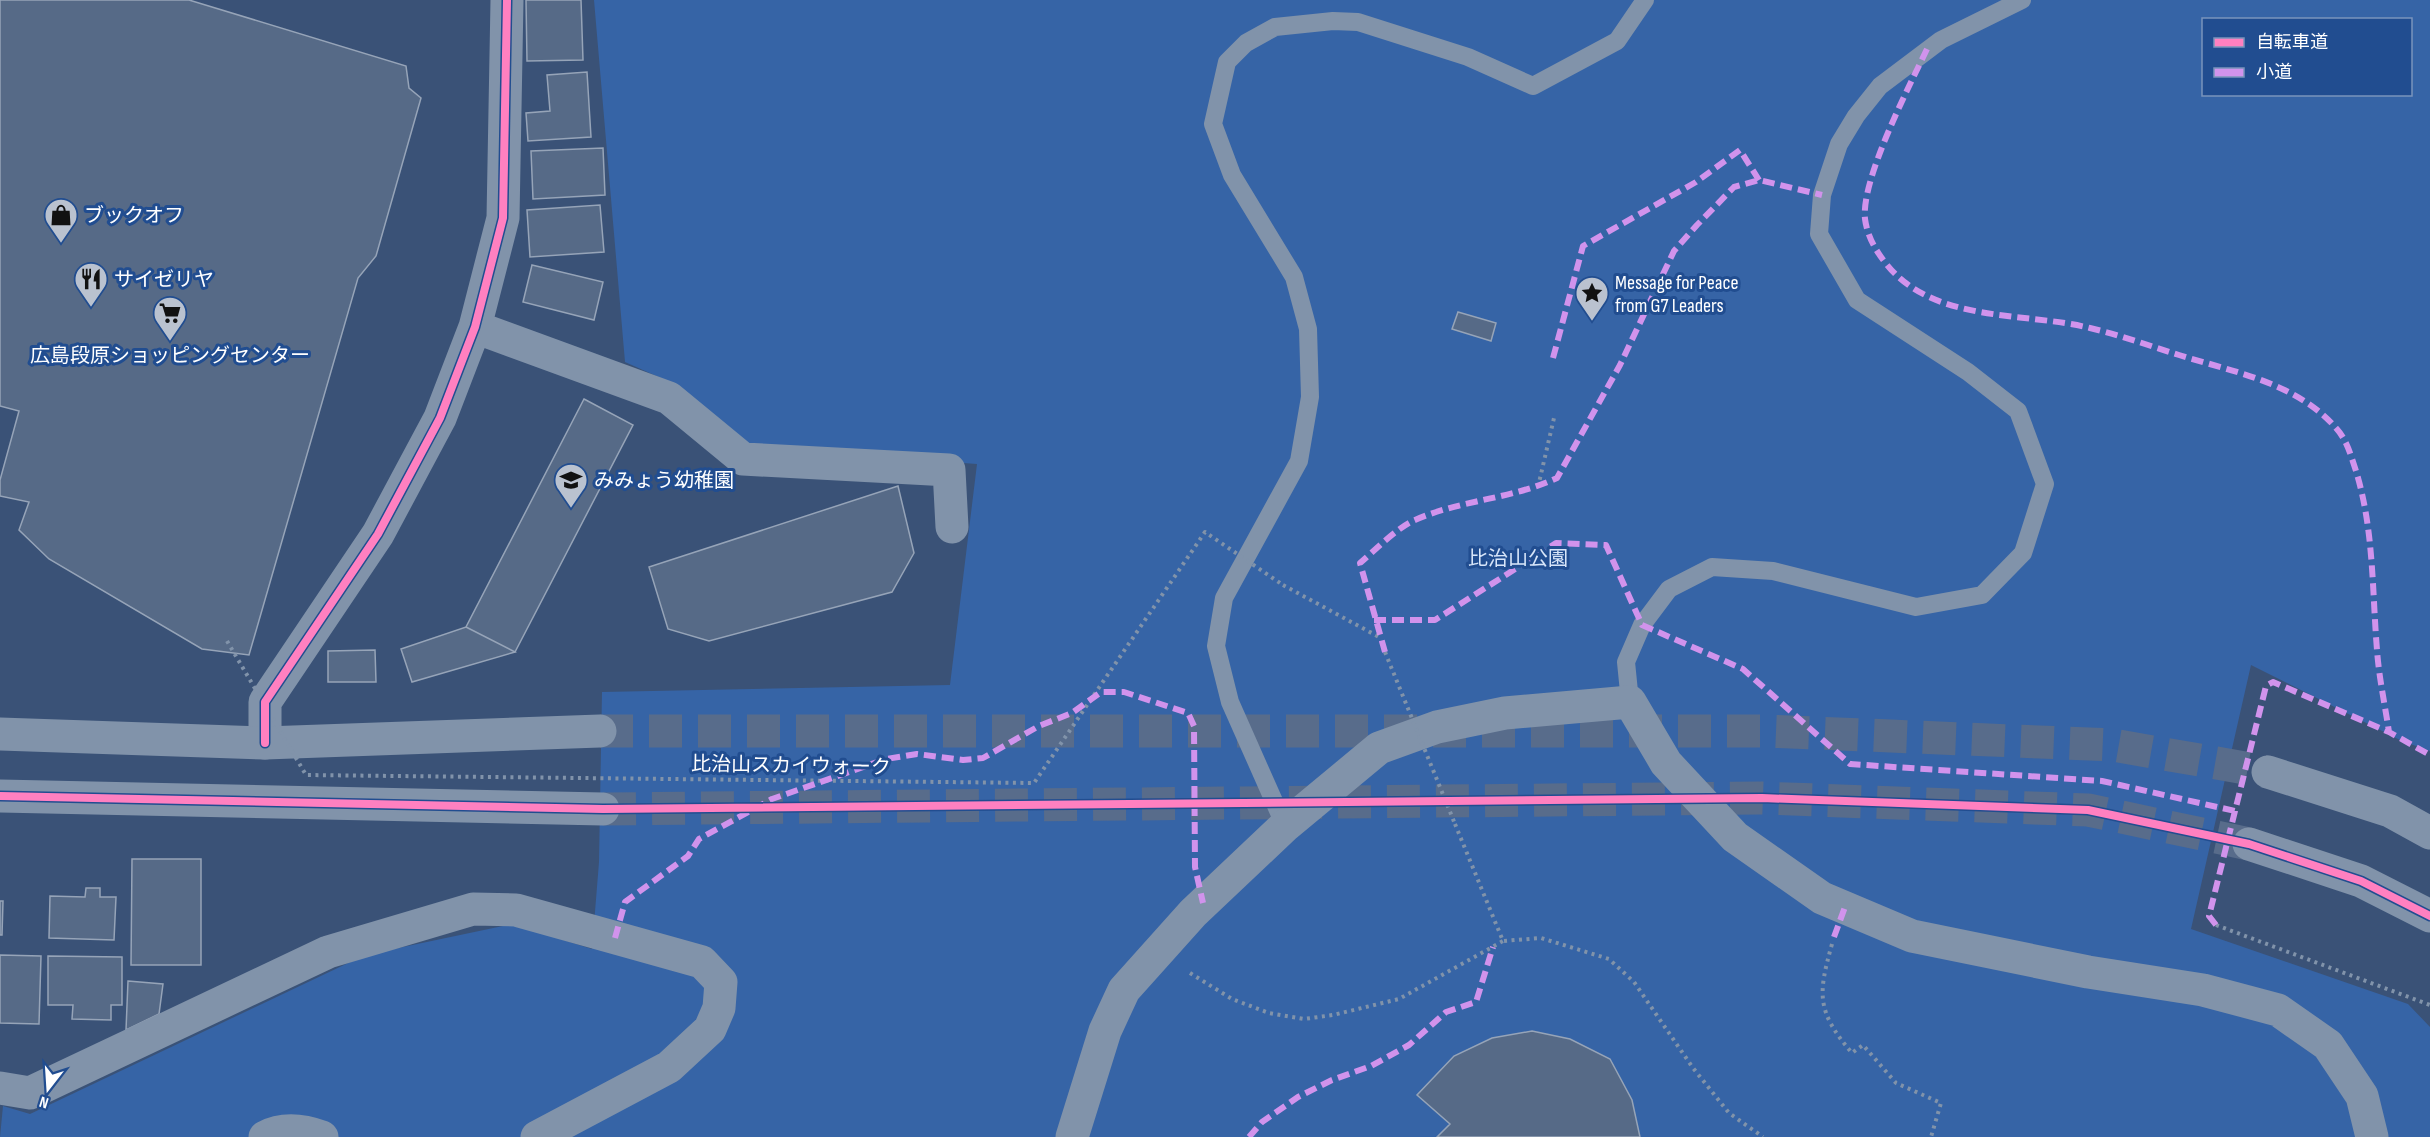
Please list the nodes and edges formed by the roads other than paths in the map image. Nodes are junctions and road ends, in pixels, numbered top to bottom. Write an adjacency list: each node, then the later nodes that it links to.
1 (507, 0): 4 (street)
2 (1645, 0): 13 (lane)
3 (2022, 0): 6 (lane)
4 (475, 327): 5 (street); 9 (street)
5 (952, 527)
6 (1630, 702): 13 (street); 22 (street)
7 (600, 731): 9 (street)
8 (0, 734): 9 (street)
9 (265, 743)
10 (2268, 772): 14 (street)
11 (0, 796): 12 (street)
12 (603, 809)
13 (1284, 826): 21 (street)
14 (2430, 833)
15 (2249, 844): 16 (street)
16 (2430, 916)
17 (0, 1088): 20 (street)
18 (265, 1137): 19 (street)
19 (322, 1137)
20 (537, 1137)
21 (1072, 1137)
22 (2372, 1137)

